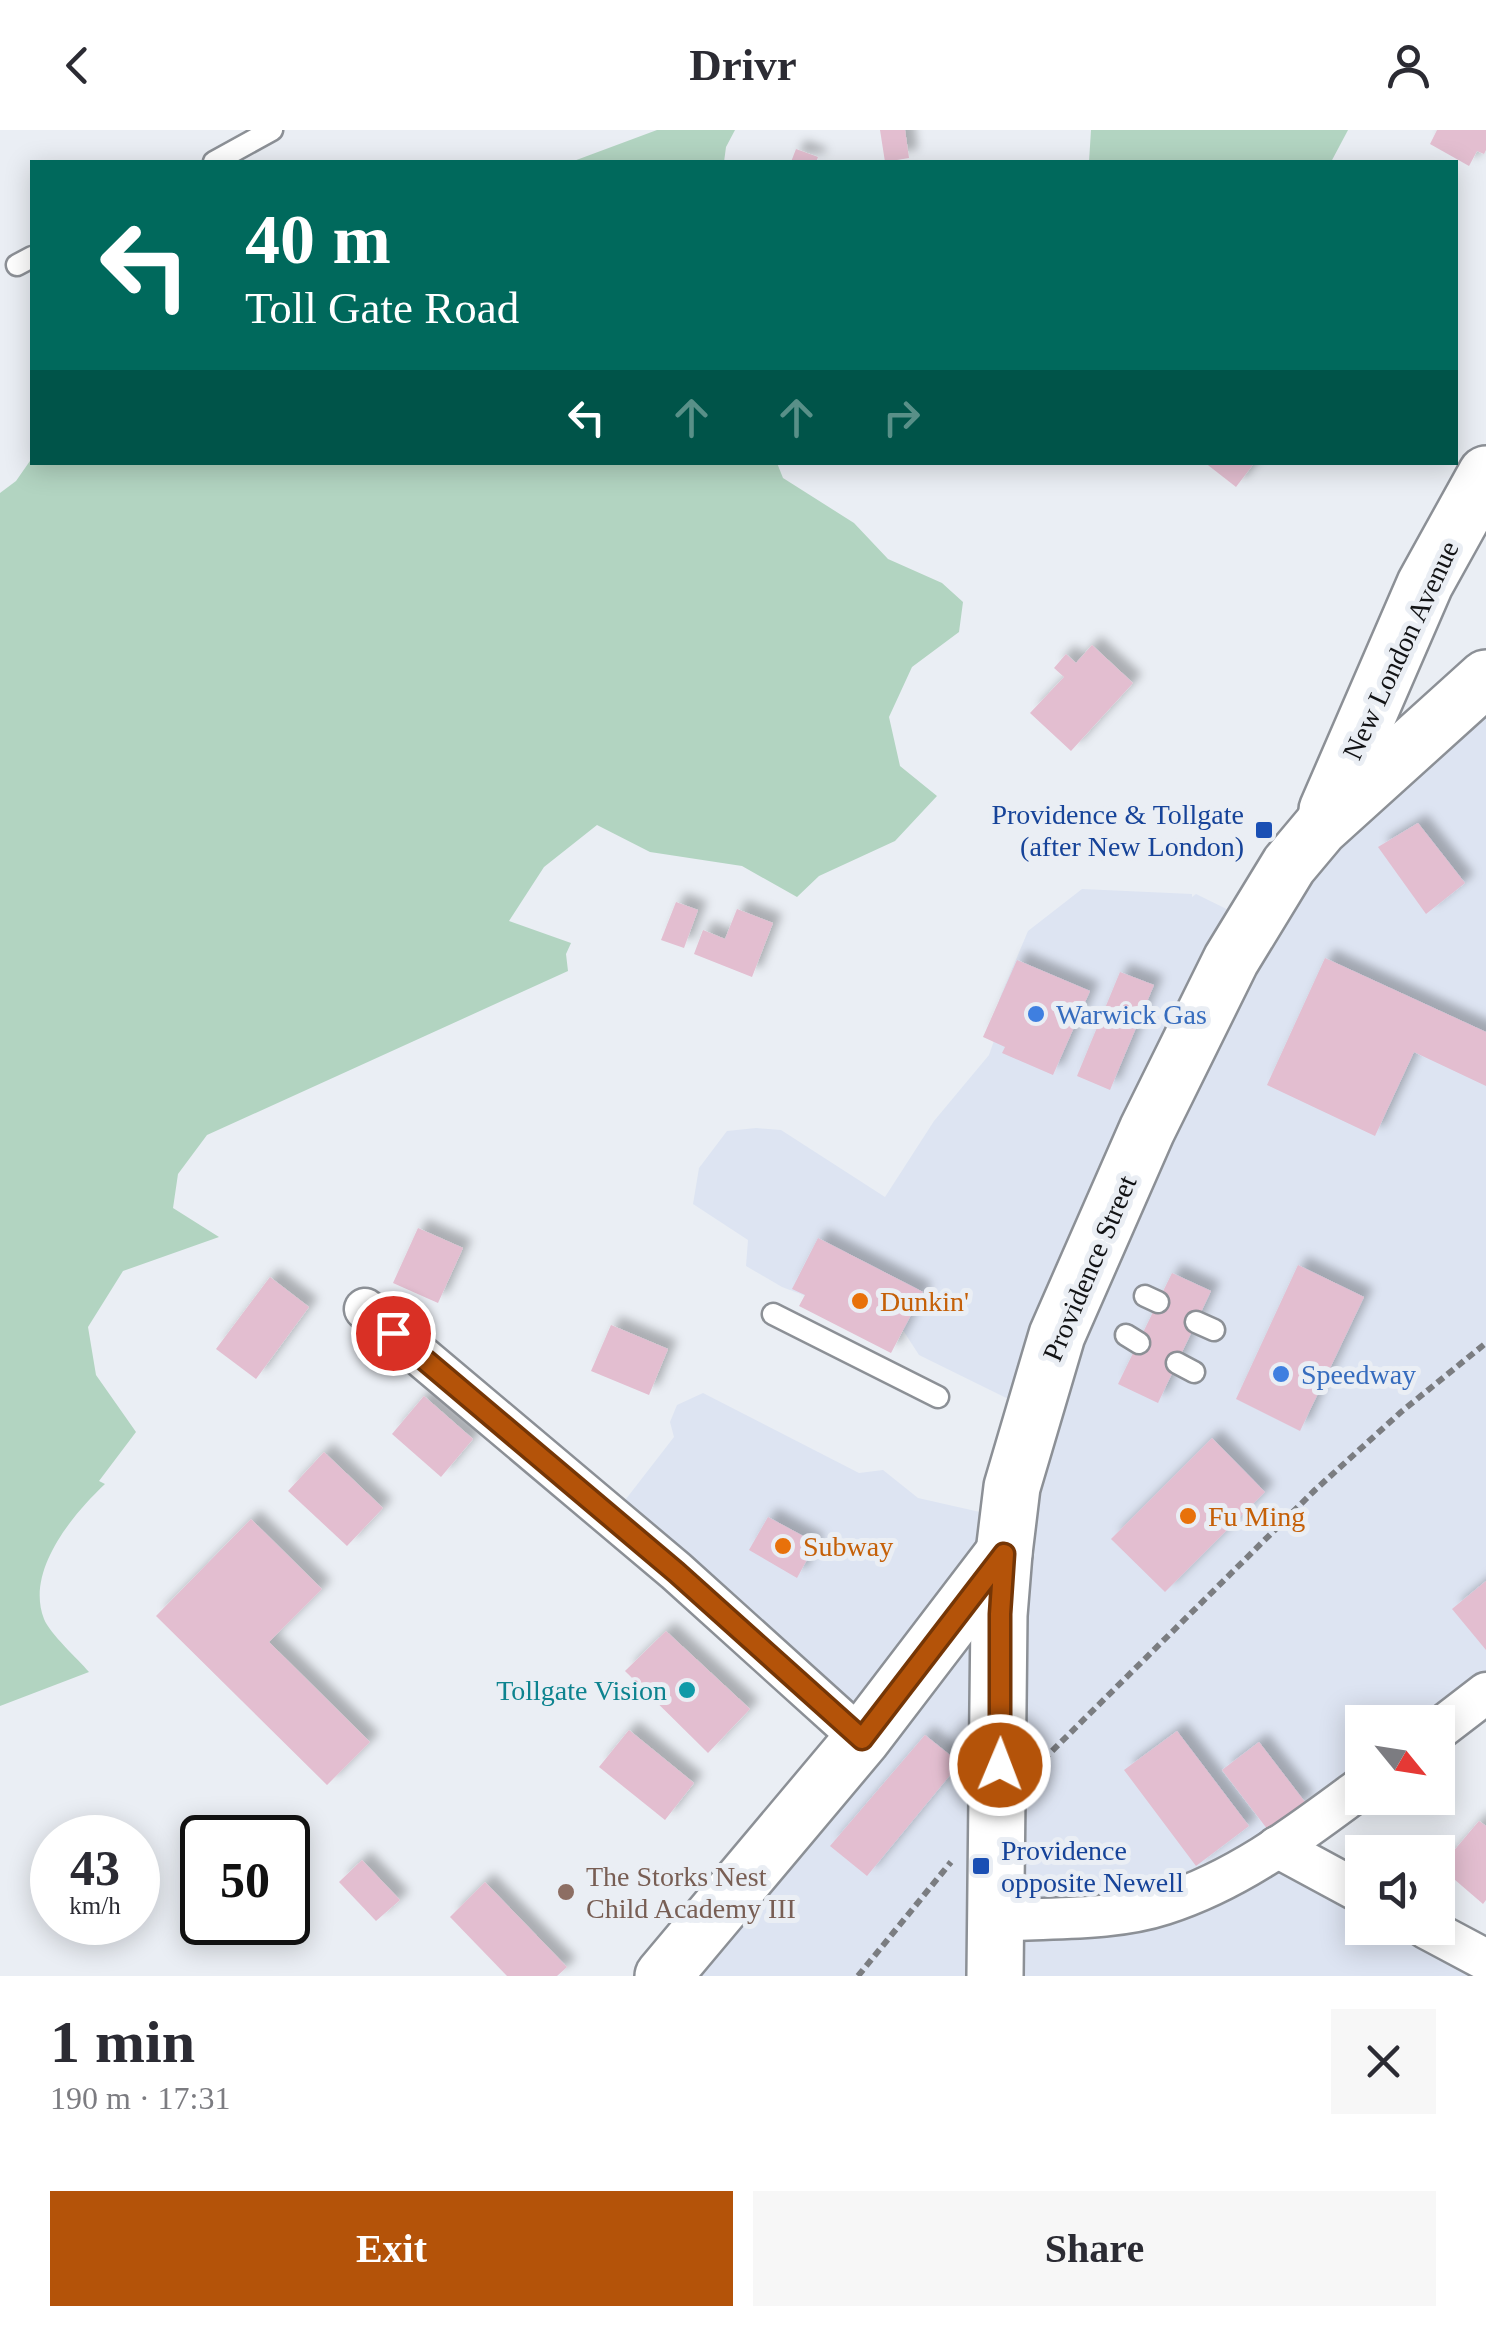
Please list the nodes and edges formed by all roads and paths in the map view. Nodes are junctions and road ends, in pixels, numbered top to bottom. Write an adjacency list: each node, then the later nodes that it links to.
1 (272, 130): 2 (lane)
2 (218, 160)
3 (1486, 474): 5 (main road, New London Avenue)
4 (1486, 678): 5 (main road, Providence Street)
5 (1320, 828): 10 (main road, Providence Street)
6 (365, 1309): 13 (street)
7 (773, 1314): 9 (lane)
8 (1486, 1343): 15 (path)
9 (938, 1397)
10 (1004, 1554): 13 (main road); 15 (main road, Providence Street)
11 (1486, 1693): 12 (street)
12 (1455, 1717)
13 (862, 1739): 22 (main road)
14 (1345, 1799): 16 (street)
15 (999, 1808): 19 (main road, Providence Street)
16 (1278, 1847): 18 (street); 19 (street)
17 (954, 1858): 23 (path)
18 (1345, 1884)
19 (995, 1921): 24 (main road, Providence Street)
20 (1455, 1943): 21 (street)
21 (1486, 1960)
22 (664, 1976)
23 (858, 1976)
24 (995, 1976)

